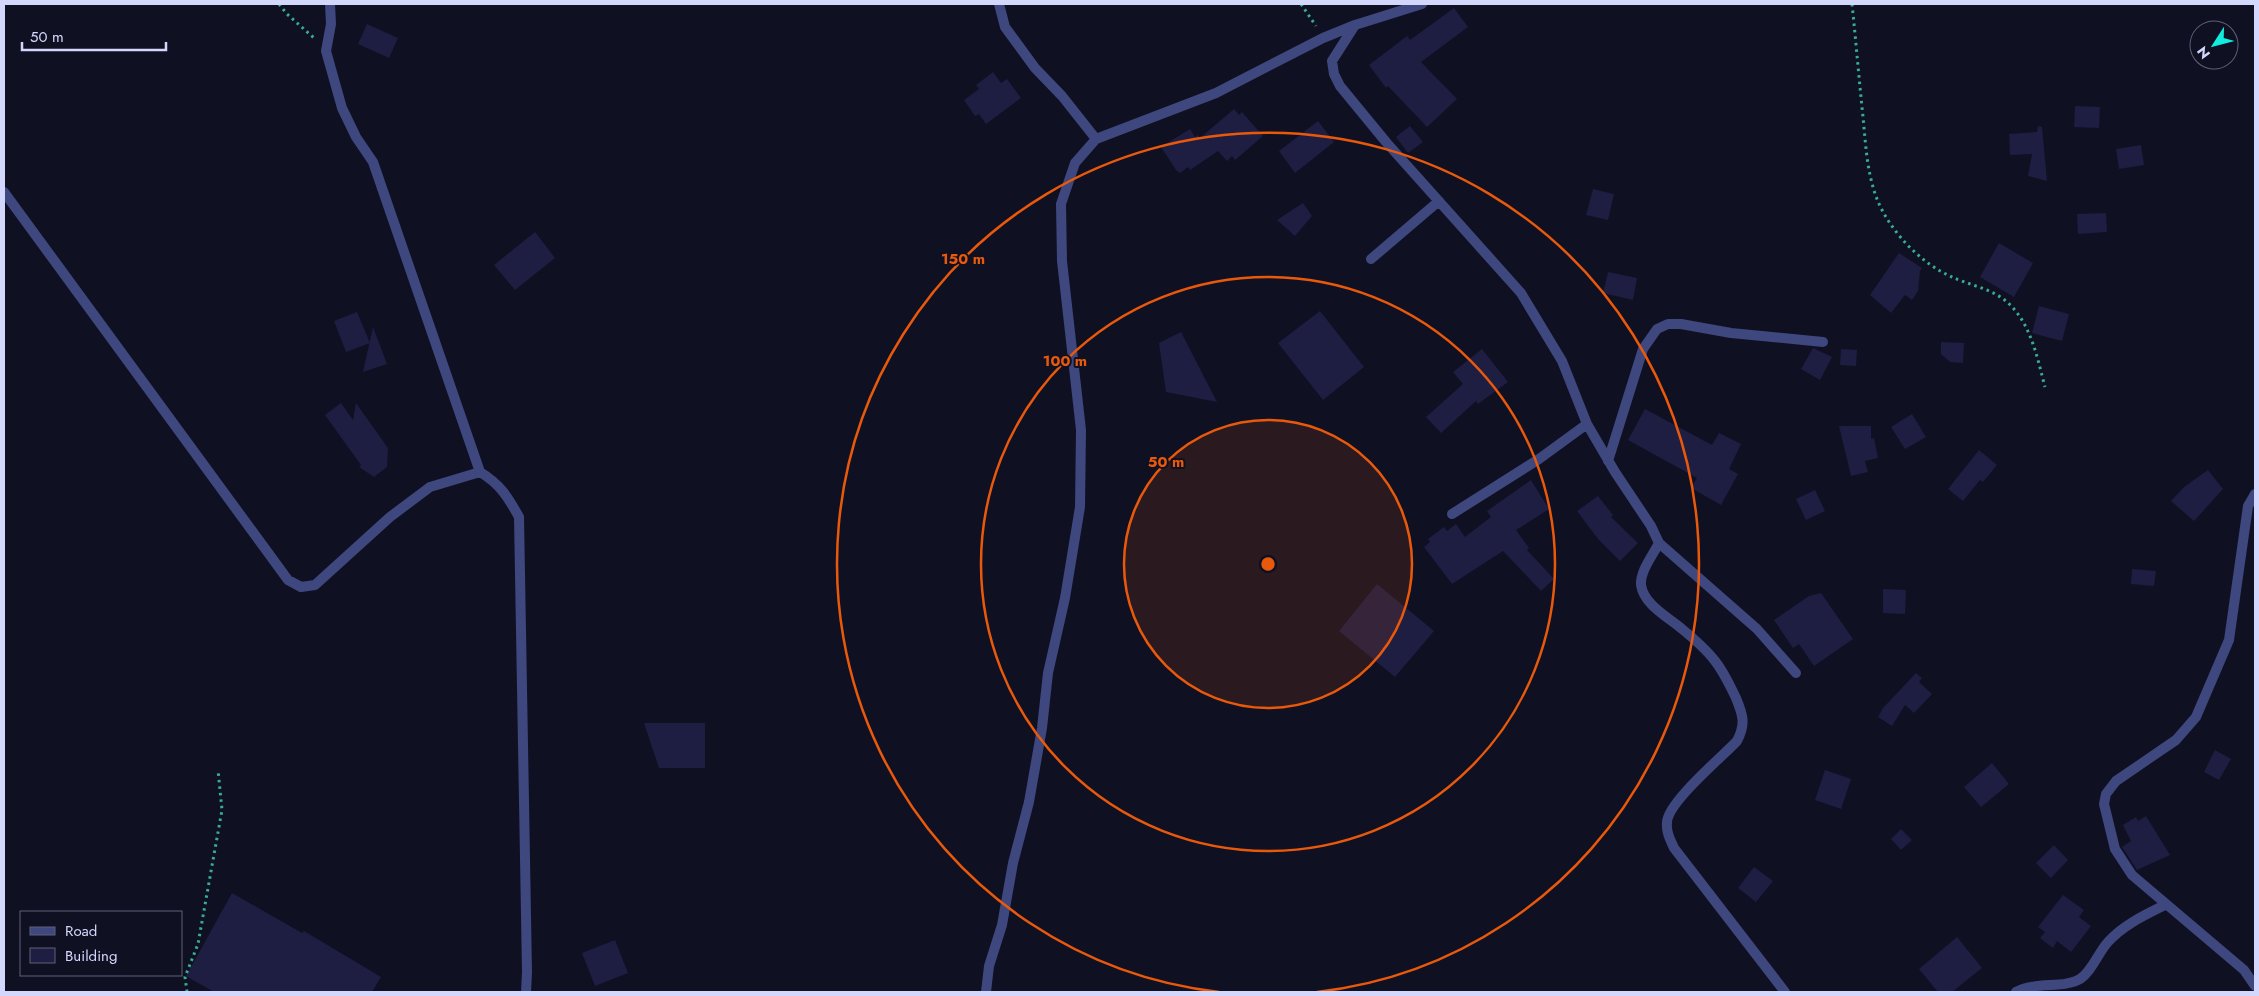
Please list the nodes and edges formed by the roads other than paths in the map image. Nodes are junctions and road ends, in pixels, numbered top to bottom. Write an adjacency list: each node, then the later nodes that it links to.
1 (330, 4): 12 (street)
2 (999, 4): 5 (street)
3 (1422, 4): 4 (street)
4 (1355, 25): 5 (street); 7 (street)
5 (1096, 138): 20 (street)
6 (4, 192): 12 (street)
7 (1439, 201): 8 (street); 10 (street)
8 (1370, 259)
9 (1823, 342): 11 (street)
10 (1587, 424): 11 (street); 14 (street)
11 (1608, 461): 15 (street)
12 (480, 472): 19 (street)
13 (2255, 494): 17 (street)
14 (1452, 514)
15 (1659, 543): 16 (street); 21 (street)
16 (1796, 673)
17 (2165, 905): 18 (street); 22 (street)
18 (2255, 986)
19 (526, 992)
20 (986, 992)
21 (1785, 992)
22 (2016, 992)

